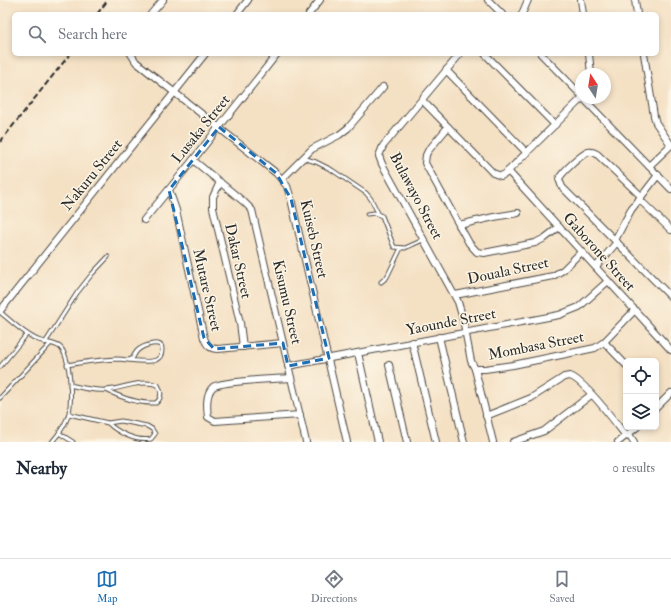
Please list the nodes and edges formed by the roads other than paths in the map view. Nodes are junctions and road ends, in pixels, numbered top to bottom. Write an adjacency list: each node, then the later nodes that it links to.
1 (163, 0): 8 (street)
2 (248, 0): 9 (street)
3 (320, 0): 10 (street)
4 (488, 0): 11 (street)
5 (528, 0): 12 (street)
6 (580, 0): 13 (street)
7 (635, 0): 14 (street)
8 (153, 12)
9 (239, 12)
10 (311, 12)
11 (497, 12)
12 (523, 12)
13 (583, 12)
14 (638, 12)
15 (132, 56): 27 (street, Kuiseb Street)
16 (203, 56): 27 (street, Nakuru Street)
17 (275, 56): 32 (street, Lusaka Street)
18 (458, 56): 24 (street, Bulawayo Street)
19 (487, 56): 31 (street)
20 (543, 56): 26 (street)
21 (589, 56): 23 (street)
22 (644, 56): 34 (street)
23 (590, 68)
24 (446, 70): 28 (street, Bulawayo Street); 35 (street)
25 (383, 87): 36 (street)
26 (575, 89)
27 (175, 92): 32 (street, Kuiseb Street); 64 (street, Nakuru Street)
28 (422, 100): 33 (street); 53 (street, Bulawayo Street)
29 (575, 102): 31 (street)
30 (590, 104): 38 (street)
31 (555, 125): 35 (street)
32 (219, 127): 37 (street, Lusaka Street); 41 (street, Kuiseb Street)
33 (448, 127): 39 (street); 50 (street)
34 (671, 145): 38 (street)
35 (527, 153): 39 (street)
36 (302, 158): 41 (street); 46 (lane)
37 (193, 160): 42 (street, Kisumu Street); 44 (street, Lusaka Street)
38 (649, 166): 40 (street)
39 (508, 171): 51 (street, Gaborone Street)
40 (658, 175): 43 (street); 45 (street)
41 (282, 179): 76 (street, Kuiseb Street)
42 (220, 182): 71 (street, Kisumu Street); 73 (street, Dakar Street)
43 (671, 189)
44 (169, 190): 49 (street, Lusaka Street); 73 (street, Mutare Street)
45 (640, 197): 52 (street); 54 (street); 54 (street)
46 (378, 213): 48 (lane); 55 (lane)
47 (518, 213): 50 (street)
48 (367, 214)
49 (144, 220)
50 (459, 225): 51 (street)
51 (559, 227): 56 (street, Gaborone Street)
52 (671, 230)
53 (424, 239): 55 (lane); 61 (street, Bulawayo Street)
54 (616, 241): 58 (street); 62 (street)
55 (401, 248): 60 (lane)
56 (581, 252): 58 (street, Gaborone Street); 61 (street, Douala Street)
57 (108, 257): 70 (lane)
58 (596, 267): 59 (street, Gaborone Street)
59 (608, 281): 63 (street, Gaborone Street); 65 (street, Yaounde Street)
60 (381, 282)
61 (455, 295): 65 (street, Bulawayo Street)
62 (671, 297)
63 (635, 310): 69 (street, Mombasa Street); 74 (street, Gaborone Street)
64 (0, 312): 66 (lane)
65 (466, 332): 67 (street, Yaounde Street); 83 (street, Bulawayo Street)
66 (28, 334): 70 (lane); 82 (lane)
67 (440, 337): 68 (street, Yaounde Street); 108 (street)
68 (412, 342): 75 (street, Yaounde Street); 107 (street)
69 (604, 342): 78 (street); 83 (street, Mombasa Street)
70 (45, 343): 72 (lane)
71 (283, 343): 73 (street, Mutare Street); 81 (street, Kisumu Street)
72 (50, 344): 79 (lane); 89 (lane)
73 (243, 347)
74 (671, 350)
75 (358, 353): 76 (street, Yaounde Street); 105 (street)
76 (329, 358): 81 (street, Yaounde Street); 104 (street, Kuiseb Street)
77 (128, 360): 77 (lane); 79 (lane)
78 (623, 362)
79 (68, 365): 85 (lane)
80 (389, 365): 106 (street)
81 (288, 366): 84 (street, Kisumu Street)
82 (0, 367)
83 (475, 369): 95 (street, Bulawayo Street)
84 (291, 378): 94 (street, Kisumu Street); 94 (street)
85 (70, 385): 86 (lane); 93 (lane)
86 (106, 390): 86 (lane)
87 (671, 393): 91 (street)
88 (591, 395): 95 (street); 99 (street); 100 (street)
89 (1, 396)
90 (659, 400): 91 (street)
91 (661, 402): 92 (street)
92 (659, 404)
93 (68, 414): 96 (lane); 98 (lane)
94 (300, 415): 103 (street, Kisumu Street)
95 (486, 416): 109 (street, Bulawayo Street)
96 (108, 423): 96 (lane)
97 (634, 430): 99 (street)
98 (59, 433): 101 (lane); 102 (lane)
99 (628, 435): 111 (street); 112 (street)
100 (522, 441): 110 (street)
101 (52, 442)
102 (73, 442)
103 (306, 442)
104 (348, 442)
105 (378, 442)
106 (407, 442)
107 (436, 442)
108 (464, 442)
109 (493, 442)
110 (513, 442)
111 (618, 442)
112 (634, 442)

